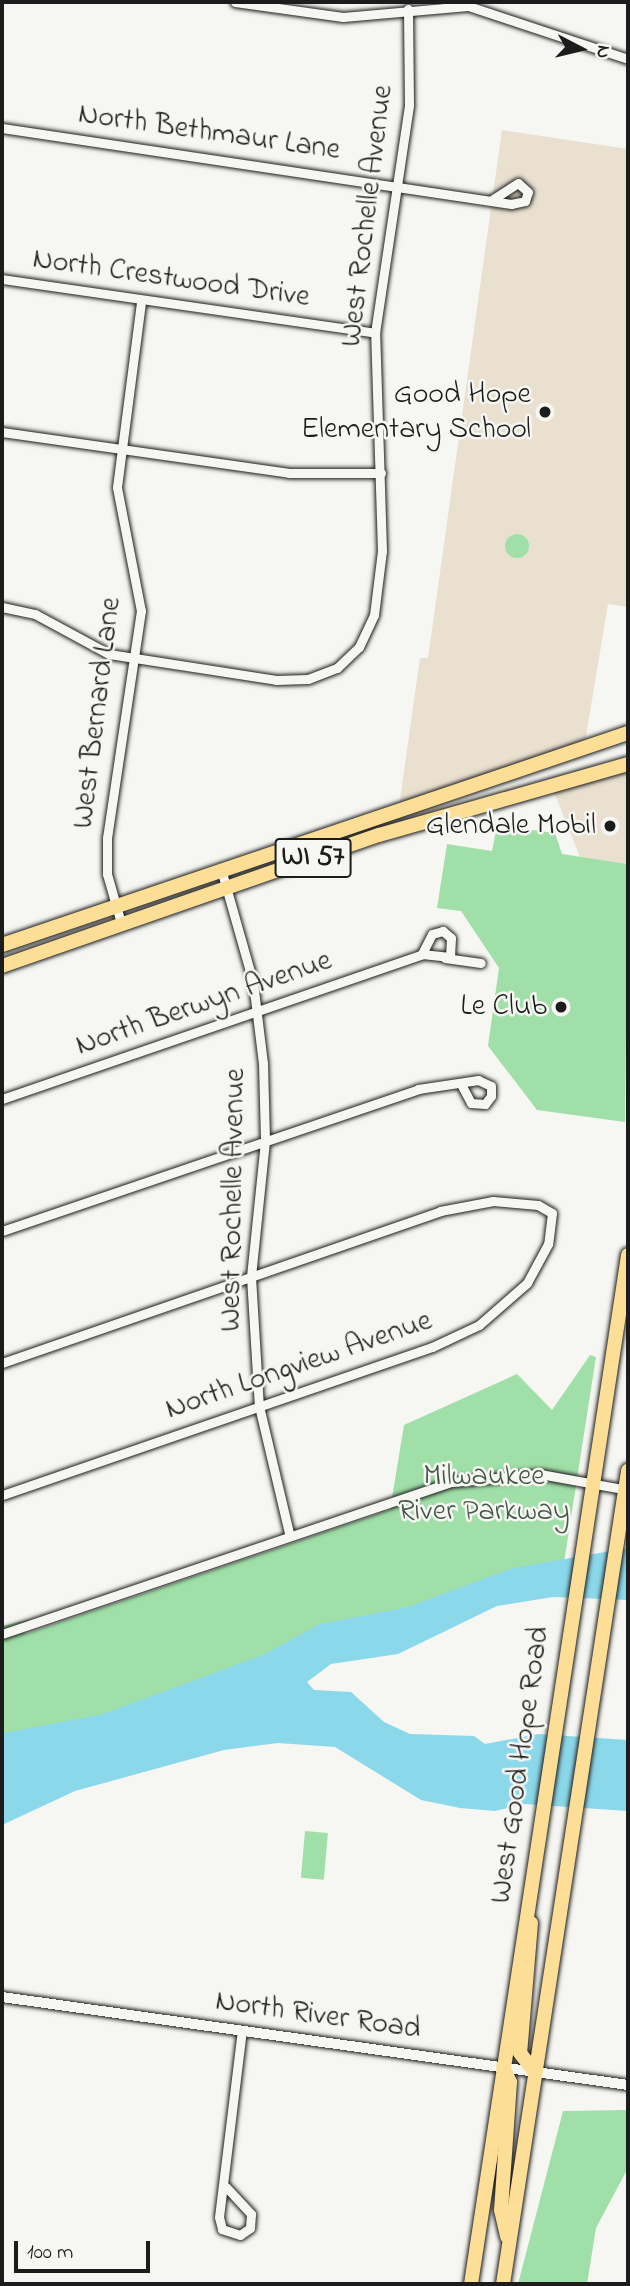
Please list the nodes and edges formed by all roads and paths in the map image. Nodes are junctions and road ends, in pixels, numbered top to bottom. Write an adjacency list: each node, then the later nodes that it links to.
1 (235, 2): 2 (street)
2 (408, 9): 3 (street); 5 (street, West Rochelle Avenue)
3 (628, 59)
4 (2, 128): 5 (street, North Bethmaur Lane)
5 (397, 186): 6 (street, North Bethmaur Lane); 9 (street, West Rochelle Avenue)
6 (492, 200)
7 (2, 279): 8 (street, North Crestwood Drive)
8 (141, 301): 9 (street, North Crestwood Drive); 11 (street, West Bernard Lane)
9 (375, 333): 12 (street, West Rochelle Avenue)
10 (2, 432): 11 (street)
11 (120, 449): 12 (street); 14 (street, West Bernard Lane)
12 (381, 474): 14 (street, West Rochelle Avenue)
13 (2, 607): 14 (street)
14 (134, 659): 21 (street, West Bernard Lane)
15 (628, 733): 19 (main road, WI 57)
16 (628, 764): 18 (main road, WI 57)
17 (628, 771): 18 (main road)
18 (581, 779): 20 (main road, WI 57)
19 (221, 869): 20 (street, West Rochelle Avenue); 21 (main road, WI 57)
20 (227, 888): 22 (main road, WI 57); 28 (street, West Rochelle Avenue)
21 (116, 905): 22 (street, West Bernard Lane); 23 (main road, WI 57)
22 (121, 923): 27 (main road, WI 57)
23 (2, 945)
24 (422, 954): 25 (street, North Berwyn Avenue); 25 (street, North Berwyn Avenue); 28 (street, North Berwyn Avenue)
25 (445, 958): 26 (street, North Berwyn Avenue)
26 (481, 963)
27 (2, 965)
28 (258, 1011): 30 (street, North Berwyn Avenue); 31 (street, West Rochelle Avenue)
29 (462, 1086): 31 (street)
30 (2, 1099)
31 (264, 1141): 32 (street); 34 (street, West Rochelle Avenue)
32 (2, 1231)
33 (628, 1255): 38 (main road, West Good Hope Road)
34 (251, 1277): 35 (street); 36 (street, West Rochelle Avenue); 36 (street, North Longview Avenue)
35 (2, 1363)
36 (259, 1406): 40 (street, North Longview Avenue); 41 (street, West Rochelle Avenue)
37 (628, 1471): 39 (main road, West Good Hope Road)
38 (592, 1481): 39 (street); 41 (street); 43 (main road, West Good Hope Road)
39 (627, 1489): 47 (main road, West Good Hope Road)
40 (2, 1495)
41 (289, 1533): 42 (street)
42 (2, 1634)
43 (528, 1894): 46 (main road, West Good Hope Road); 47 (main road)
44 (2, 1997): 45 (street, North River Road)
45 (242, 2031): 46 (street, North River Road); 49 (street)
46 (502, 2066): 47 (street, North River Road); 50 (main road); 51 (main road, West Good Hope Road)
47 (534, 2071): 48 (street, North River Road); 50 (main road, West Good Hope Road)
48 (628, 2085)
49 (226, 2187): 49 (street)
50 (509, 2246): 52 (main road, West Good Hope Road)
51 (471, 2284)
52 (503, 2284)

